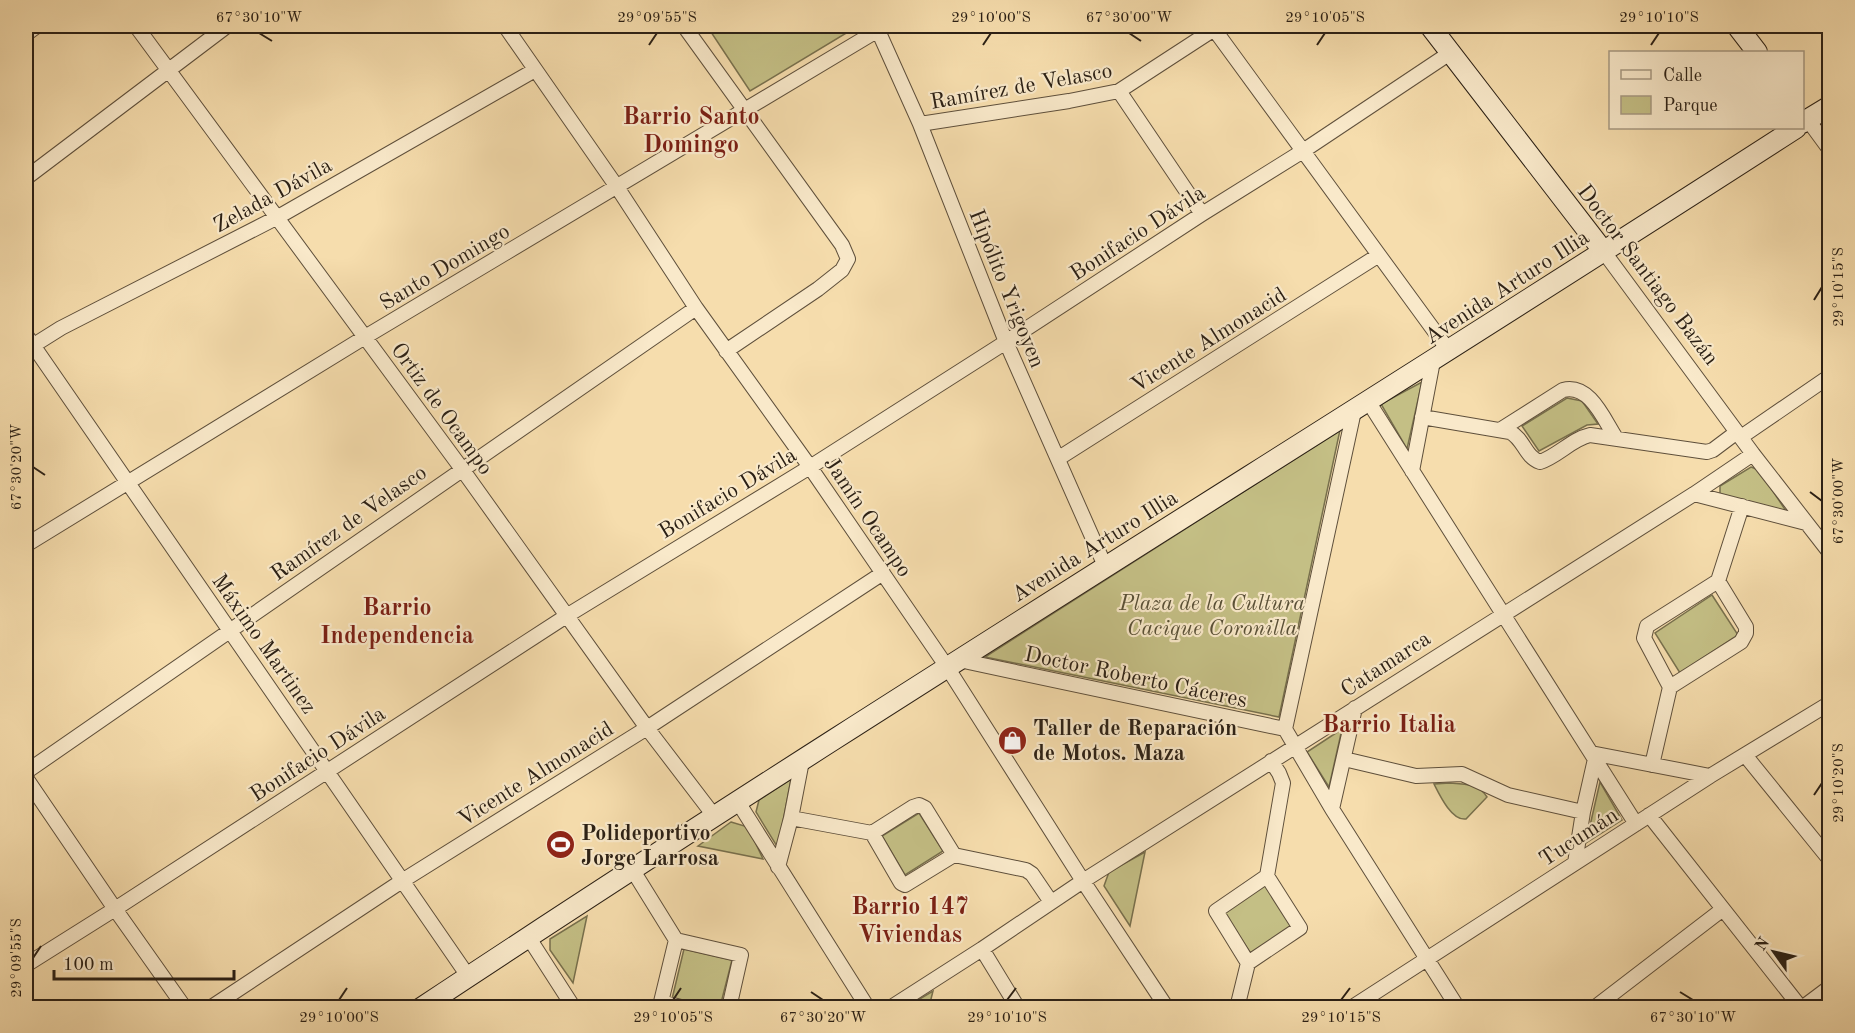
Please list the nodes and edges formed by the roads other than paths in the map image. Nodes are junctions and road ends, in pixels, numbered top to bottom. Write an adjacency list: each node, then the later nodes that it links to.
1 (36, 26): 10 (street)
2 (136, 26): 14 (street, Ortiz de Ocampo)
3 (227, 26): 14 (street)
4 (505, 26): 13 (street, Jamín Ocampo)
5 (684, 26): 17 (street)
6 (879, 26): 17 (street, Santo Domingo); 20 (street, Hipólito Yrigoyen)
7 (1430, 26): 12 (main road, Doctor Santiago Bazán)
8 (1737, 26): 11 (main road)
9 (1216, 27): 15 (street, Ramírez de Velasco); 23 (street)
10 (26, 34)
11 (1756, 51)
12 (1450, 53): 23 (street, Bonifacio Dávila); 28 (main road, Doctor Santiago Bazán)
13 (535, 70): 25 (street, Jamín Ocampo); 27 (street, Zelada Dávila)
14 (169, 71): 24 (street); 27 (street, Ortiz de Ocampo)
15 (1119, 91): 20 (street, Ramírez de Velasco); 26 (street)
16 (1830, 106): 18 (main road, Avenida Arturo Illia)
17 (744, 108): 25 (street, Santo Domingo); 34 (street)
18 (1804, 120)
19 (1804, 123): 22 (street)
20 (920, 124): 32 (street, Hipólito Yrigoyen)
21 (1790, 129): 28 (main road, Avenida Arturo Illia)
22 (1830, 150)
23 (1303, 151): 26 (street, Bonifacio Dávila); 29 (street)
24 (26, 178)
25 (617, 187): 30 (street, Jamín Ocampo); 31 (street, Santo Domingo)
26 (1202, 213): 32 (street, Bonifacio Dávila)
27 (278, 217): 31 (street, Ortiz de Ocampo); 33 (street, Zelada Dávila)
28 (1604, 252): 35 (main road, Avenida Arturo Illia); 40 (street, Doctor Santiago Bazán)
29 (1379, 255): 35 (street); 43 (street, Vicente Almonacid)
30 (696, 308): 34 (street, Jamín Ocampo); 45 (street, Ramírez de Velasco)
31 (365, 337): 45 (street, Ortiz de Ocampo); 47 (street, Santo Domingo)
32 (1006, 342): 43 (street, Hipólito Yrigoyen); 44 (street, Bonifacio Dávila)
33 (28, 343): 47 (street, Máximo Martinez)
34 (726, 351): 44 (street, Jamín Ocampo)
35 (1441, 356): 37 (main road, Avenida Arturo Illia); 38 (street)
36 (1830, 376): 40 (street)
37 (1361, 406): 46 (street); 53 (main road, Avenida Arturo Illia); 64 (street)
38 (1422, 417): 39 (street); 46 (street)
39 (1500, 430): 41 (street); 41 (street)
40 (1739, 435): 41 (street); 42 (street, Doctor Santiago Bazán)
41 (1616, 438)
42 (1753, 454): 48 (street, Catamarca); 50 (street, Doctor Santiago Bazán)
43 (1059, 458): 53 (street, Hipólito Yrigoyen)
44 (810, 467): 54 (street, Jamín Ocampo); 57 (street, Bonifacio Dávila)
45 (462, 468): 57 (street, Ortiz de Ocampo); 58 (street, Ramírez de Velasco)
46 (1412, 471): 56 (street)
47 (127, 483): 51 (street, Santo Domingo); 58 (street, Máximo Martinez)
48 (1694, 494): 49 (street); 56 (street, Catamarca)
49 (1742, 506): 50 (street); 55 (street)
50 (1806, 523): 52 (street, Doctor Santiago Bazán)
51 (26, 545)
52 (1830, 553)
53 (1105, 566): 59 (main road, Avenida Arturo Illia)
54 (882, 573): 59 (street, Jamín Ocampo); 63 (street, Vicente Almonacid)
55 (1718, 581): 60 (street); 60 (street)
56 (1502, 613): 62 (street, Catamarca); 67 (street)
57 (568, 615): 63 (street, Ortiz de Ocampo); 72 (street, Bonifacio Dávila)
58 (231, 630): 72 (street, Máximo Martinez); 73 (street, Ramírez de Velasco)
59 (953, 663): 64 (street, Doctor Roberto Cáceres); 69 (main road, Avenida Arturo Illia); 91 (street, Jamín Ocampo)
60 (1670, 687): 71 (street)
61 (1829, 705): 66 (street, Tucumán)
62 (1355, 708): 65 (street, Catamarca); 68 (street)
63 (647, 728): 80 (street, Ortiz de Ocampo); 90 (street, Vicente Almonacid)
64 (1285, 729): 65 (street)
65 (1295, 746): 70 (street, Catamarca); 77 (street)
66 (1745, 755): 74 (street, Tucumán); 85 (street)
67 (1593, 756): 71 (street); 78 (street); 82 (street)
68 (1344, 759): 77 (street); 78 (street)
69 (802, 761): 76 (main road, Avenida Arturo Illia); 81 (street)
70 (1271, 761): 89 (street); 91 (street, Catamarca)
71 (1652, 765): 74 (street)
72 (328, 770): 90 (street, Máximo Martinez); 93 (street, Bonifacio Dávila)
73 (26, 772)
74 (1710, 776): 79 (street, Tucumán)
75 (26, 778): 93 (street)
76 (738, 802): 80 (main road, Avenida Arturo Illia); 87 (street)
77 (1332, 809): 98 (street)
78 (1583, 812): 86 (street)
79 (1649, 815): 82 (street, Tucumán); 94 (street)
80 (715, 817): 88 (main road, Avenida Arturo Illia)
81 (791, 818): 83 (street); 87 (street)
82 (1636, 824): 86 (street, Tucumán)
83 (872, 833): 84 (street); 84 (street)
84 (954, 855): 92 (street)
85 (1830, 860)
86 (1575, 863): 98 (street, Tucumán)
87 (778, 867): 109 (street)
88 (632, 869): 95 (main road, Avenida Arturo Illia); 96 (street)
89 (1267, 876): 99 (street); 99 (street)
90 (402, 881): 101 (street, Máximo Martinez); 104 (street, Vicente Almonacid)
91 (1083, 881): 92 (street, Catamarca); 112 (street, Jamín Ocampo)
92 (1051, 902): 97 (street, Catamarca)
93 (115, 909): 100 (street, Bonifacio Dávila); 103 (street)
94 (1723, 909): 116 (street); 117 (street)
95 (529, 938): 101 (main road, Avenida Arturo Illia); 106 (street)
96 (676, 940): 107 (street); 108 (street)
97 (982, 949): 110 (street, Catamarca); 111 (street)
98 (1427, 959): 114 (street, Tucumán); 115 (street)
99 (1248, 963): 113 (street)
100 (26, 965)
101 (468, 976): 105 (main road, Avenida Arturo Illia)
102 (1830, 987): 117 (street)
103 (185, 1008)
104 (210, 1008)
105 (421, 1008)
106 (574, 1008)
107 (685, 1008)
108 (729, 1008)
109 (868, 1008)
110 (890, 1008)
111 (1018, 1008)
112 (1167, 1008)
113 (1238, 1008)
114 (1351, 1008)
115 (1458, 1008)
116 (1594, 1008)
117 (1802, 1008)

